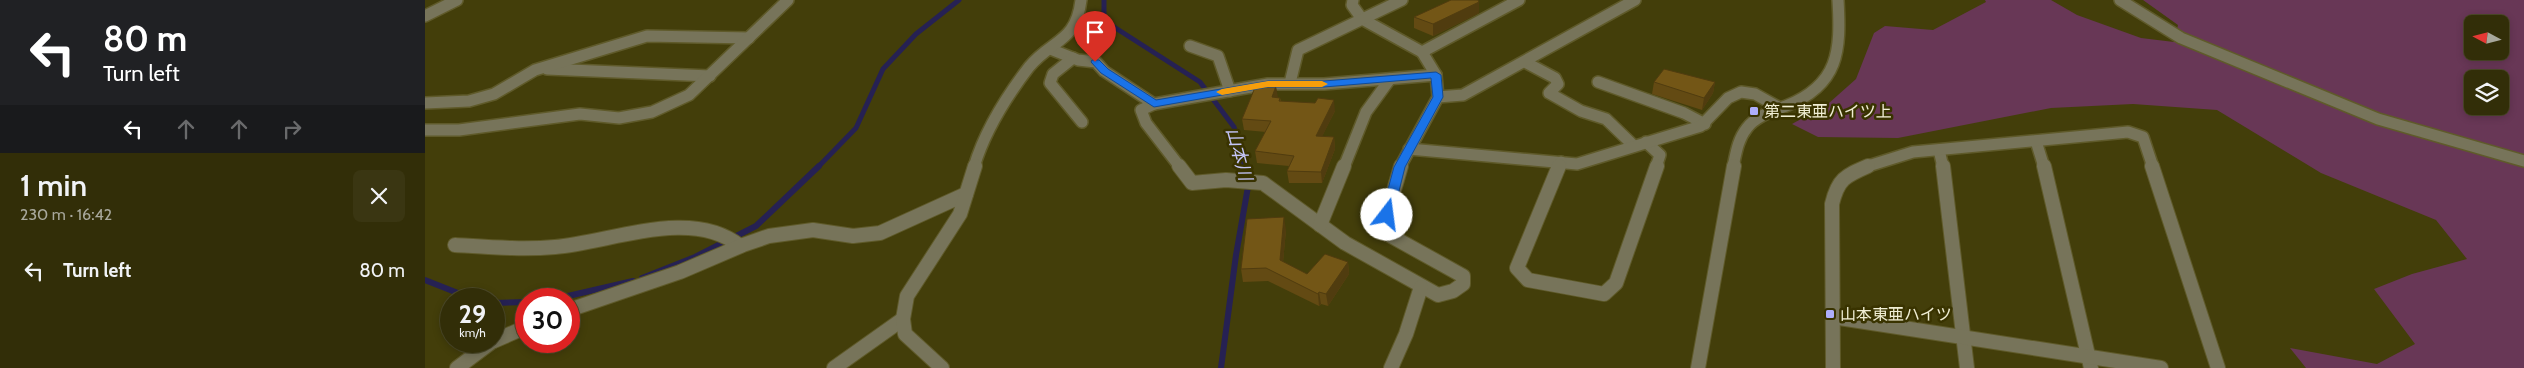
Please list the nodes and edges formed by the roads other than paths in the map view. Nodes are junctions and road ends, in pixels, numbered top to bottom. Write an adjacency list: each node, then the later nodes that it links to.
1 (457, 0): 10 (street)
2 (788, 0): 12 (street)
3 (1081, 0): 14 (street)
4 (1353, 0): 11 (street)
5 (1402, 0): 11 (street)
6 (1519, 0): 15 (street)
7 (1635, 0): 17 (street)
8 (1838, 0): 28 (street)
9 (2120, 0): 36 (street)
10 (425, 16)
11 (1362, 19): 15 (street); 23 (street)
12 (749, 38): 18 (street); 20 (street)
13 (1190, 46): 24 (street)
14 (1050, 49): 16 (street); 38 (street)
15 (1422, 52): 19 (street)
16 (1073, 58): 27 (street); 29 (street)
17 (1525, 62): 25 (street); 33 (street)
18 (541, 68): 20 (street); 26 (street)
19 (1436, 75): 21 (street); 25 (street)
20 (710, 76): 31 (street)
21 (1390, 78): 23 (street); 39 (street)
22 (1598, 82): 30 (street)
23 (1290, 83): 24 (street)
24 (1230, 91): 27 (street)
25 (1438, 97): 34 (street)
26 (425, 103)
27 (1154, 104): 39 (street)
28 (1780, 108): 30 (street); 53 (street)
29 (1082, 122)
30 (1705, 124): 33 (street)
31 (425, 130)
32 (2036, 141): 35 (street); 48 (street); 57 (street)
33 (1640, 144): 37 (street); 37 (street)
34 (1409, 149): 37 (street); 42 (street)
35 (1939, 150): 44 (street); 46 (street)
36 (2524, 161)
37 (1561, 162)
38 (966, 194): 41 (street); 45 (street)
39 (1320, 225): 42 (street)
40 (455, 245): 41 (street)
41 (740, 246): 43 (street)
42 (1421, 287): 52 (street)
43 (580, 305)
44 (1833, 317): 46 (street); 54 (street)
45 (903, 319): 50 (street); 51 (street)
46 (1964, 337): 48 (street); 55 (street)
47 (475, 353): 49 (street)
48 (2090, 362): 56 (street)
49 (457, 368)
50 (834, 368)
51 (942, 368)
52 (1391, 368)
53 (1698, 368)
54 (1833, 368)
55 (1967, 368)
56 (2161, 368)
57 (2218, 368)

